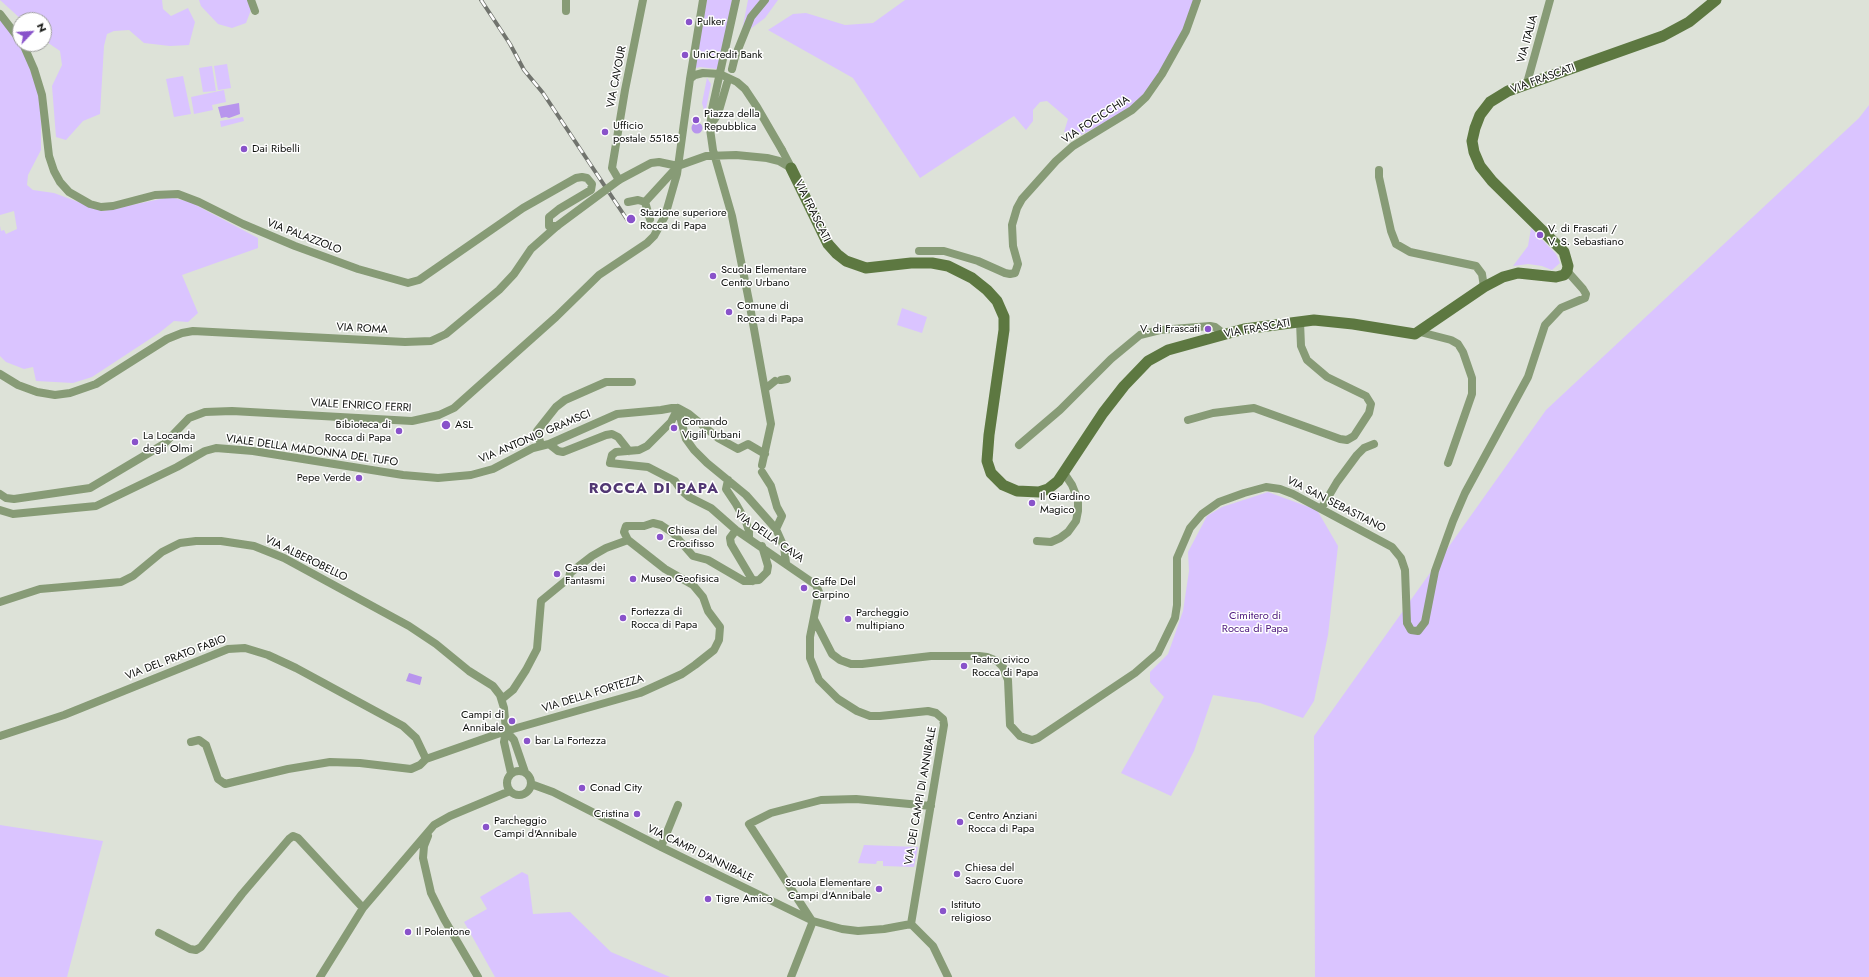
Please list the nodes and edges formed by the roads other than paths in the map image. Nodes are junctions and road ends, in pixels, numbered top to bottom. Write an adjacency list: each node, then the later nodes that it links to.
1 (251, 0): 10 (street)
2 (566, 0): 11 (street)
3 (643, 0): 25 (street, VIA CAVOUR)
4 (702, 0): 17 (street)
5 (736, 0): 16 (street)
6 (765, 0): 15 (street)
7 (1197, 0): 30 (street, VIA FOCICCHIA)
8 (1550, 0): 19 (street, VIA ITALIA)
9 (1716, 0): 19 (main road, VIA FRASCATI)
10 (255, 11)
11 (566, 11)
12 (0, 14): 13 (street)
13 (12, 30)
14 (27, 52): 29 (street, VIA PALAZZOLO)
15 (732, 69)
16 (720, 74): 17 (street); 20 (street); 23 (street, bridge)
17 (690, 80): 22 (street)
18 (727, 83): 20 (street)
19 (1527, 83): 31 (main road, VIA FRASCATI)
20 (710, 127): 21 (street)
21 (715, 155): 22 (street); 23 (street); 39 (street)
22 (678, 166): 25 (street, VIA ROMA); 27 (street); 51 (street, VIALE ENRICO FERRI)
23 (791, 168): 48 (main road, VIA FRASCATI)
24 (1379, 170): 32 (street)
25 (619, 180): 29 (street, VIA ROMA, bridge)
26 (628, 202): 27 (street)
27 (646, 202): 28 (street)
28 (650, 219)
29 (557, 226): 36 (street, VIA ROMA)
30 (919, 251)
31 (1567, 271): 32 (main road); 52 (street, VIA SAN SEBASTIANO)
32 (1484, 287): 34 (main road)
33 (1300, 322): 34 (main road, VIA FRASCATI); 35 (main road, VIA FRASCATI); 41 (street)
34 (1420, 332): 47 (street)
35 (1224, 334): 44 (street); 48 (main road, VIA FRASCATI)
36 (0, 374)
37 (781, 380): 39 (street)
38 (632, 382): 43 (street)
39 (765, 389): 46 (street)
40 (678, 408): 43 (street, VIA ANTONIO GRAMSCI); 45 (street); 46 (street); 50 (street)
41 (1188, 420)
42 (1374, 444): 52 (street)
43 (545, 445): 45 (street); 49 (street, VIA ANTONIO GRAMSCI)
44 (1019, 445)
45 (629, 451): 55 (street, VIA DELLA CAVA)
46 (765, 454): 54 (street)
47 (1448, 463)
48 (1064, 473): 58 (street)
49 (444, 477): 53 (street, VIALE DELLA MADONNA DEL TUFO)
50 (728, 480): 54 (street); 57 (street)
51 (0, 494)
52 (1321, 509): 64 (street, VIA SAN SEBASTIANO)
53 (0, 510)
54 (776, 529): 60 (street)
55 (736, 530): 57 (street, VIA DELLA CAVA); 61 (street)
56 (627, 538): 61 (street); 65 (street); 66 (street, VIA DELLA FORTEZZA)
57 (749, 538): 59 (street, VIA DELLA CAVA)
58 (1037, 541)
59 (762, 546): 60 (street, VIA DELLA CAVA); 61 (street)
60 (786, 563): 62 (street, VIA DELLA CAVA)
61 (753, 581)
62 (816, 584): 64 (street, VIA DEI CAMPI DI ANNIBALE)
63 (0, 602): 65 (street, VIA ALBEROBELLO)
64 (814, 619): 75 (street, VIA DEI CAMPI DI ANNIBALE)
65 (502, 699): 66 (street)
66 (506, 731): 69 (street, VIA DELLA FORTEZZA); 70 (street); 71 (street)
67 (0, 736): 69 (street, VIA DEL PRATO FABIO)
68 (191, 742): 69 (street, VIA DELLA FORTEZZA)
69 (426, 759)
70 (525, 772): 71 (street); 72 (street)
71 (511, 773): 73 (street)
72 (531, 784): 73 (street); 77 (street, VIA CAMPI D'ANNIBALE)
73 (510, 791): 76 (street)
74 (678, 805): 77 (street)
75 (930, 806): 79 (street); 80 (street, VIA DEI CAMPI DI ANNIBALE)
76 (431, 830): 78 (street); 83 (street)
77 (660, 847): 79 (street, VIA CAMPI D'ANNIBALE)
78 (363, 908): 81 (street); 82 (street)
79 (813, 921): 80 (street, VIA CAMPI D'ANNIBALE); 84 (street)
80 (911, 924): 85 (street)
81 (159, 933)
82 (320, 977)
83 (478, 977)
84 (791, 977)
85 (948, 977)

